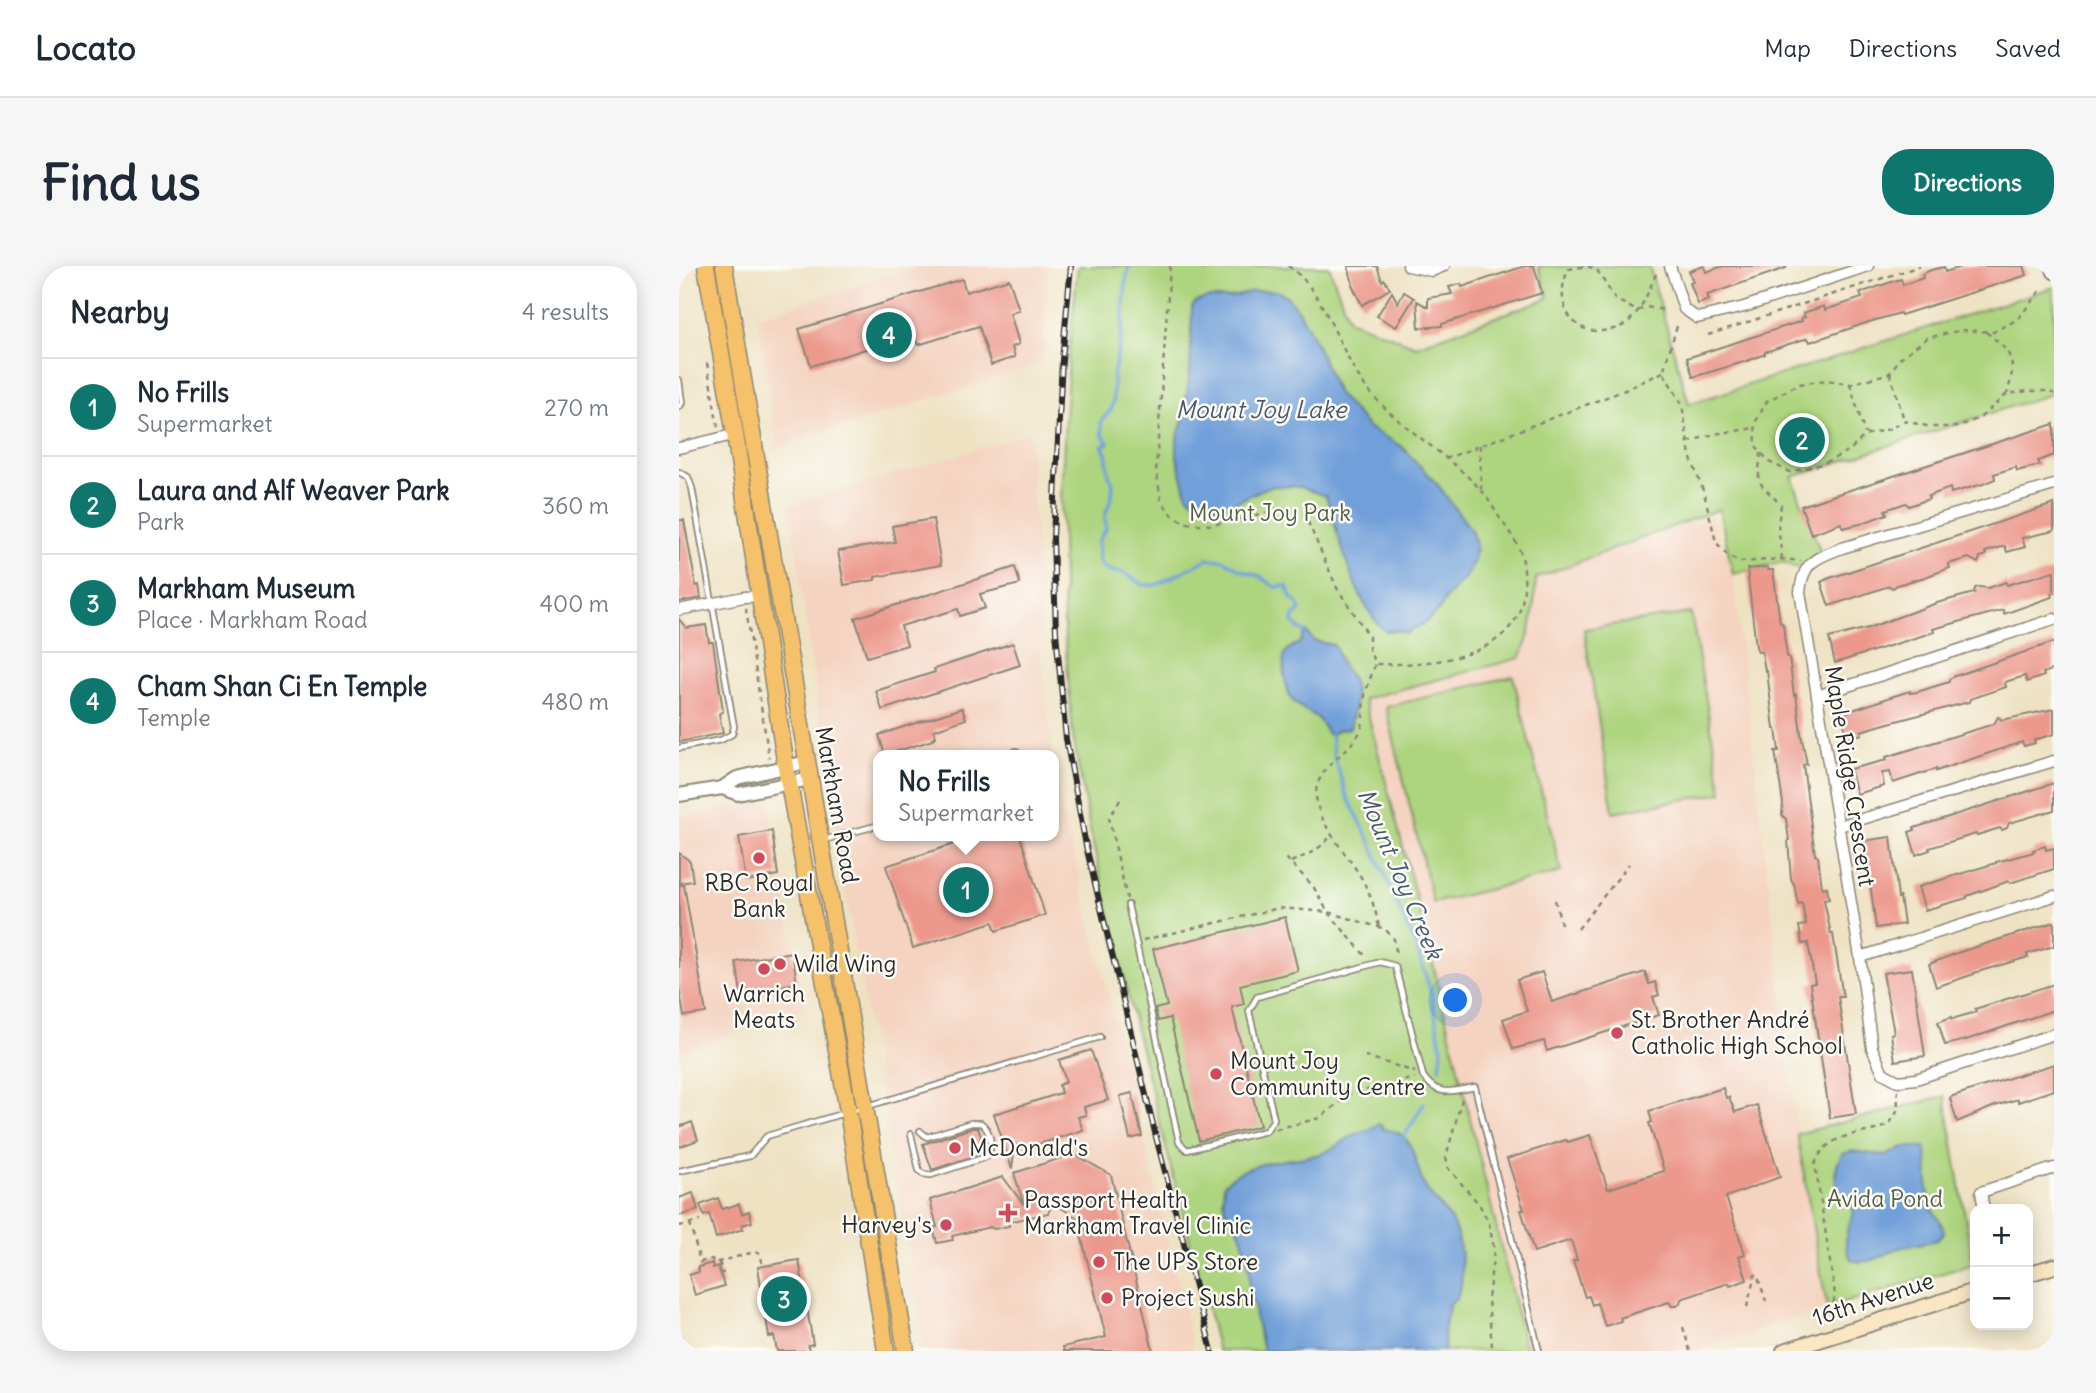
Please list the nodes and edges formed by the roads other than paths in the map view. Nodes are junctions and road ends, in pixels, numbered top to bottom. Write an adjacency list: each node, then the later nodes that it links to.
1 (706, 266): 12 (main road, Markham Road)
2 (1408, 266): 3 (street)
3 (1444, 266)
4 (1669, 266): 5 (street)
5 (1868, 266)
6 (2052, 266): 8 (street)
7 (728, 270): 11 (main road, Markham Road)
8 (2054, 272)
9 (679, 380): 10 (lane)
10 (679, 407)
11 (752, 432): 12 (street); 23 (main road, Markham Road)
12 (735, 434): 13 (street); 16 (main road, Markham Road)
13 (679, 448)
14 (679, 472): 17 (lane)
15 (2054, 485): 20 (street, Maple Ridge Crescent)
16 (760, 596): 17 (street); 24 (main road, Markham Road)
17 (712, 603): 18 (street); 21 (lane)
18 (679, 610)
19 (2054, 619): 20 (street)
20 (1817, 696): 27 (street, Maple Ridge Crescent)
21 (679, 748)
22 (2054, 761): 27 (street)
23 (807, 762): 24 (street); 25 (main road, Markham Road)
24 (788, 776): 25 (street); 26 (street); 36 (main road, Markham Road)
25 (810, 779): 29 (main road, Markham Road)
26 (679, 795)
27 (1839, 826): 32 (street, Maple Ridge Crescent)
28 (873, 827): 29 (lane)
29 (820, 841): 35 (main road, Markham Road)
30 (2054, 896): 32 (street)
31 (1128, 905): 49 (lane)
32 (1860, 957): 33 (street, Maple Ridge Crescent)
33 (2054, 1034)
34 (1100, 1037): 35 (lane)
35 (864, 1108): 36 (lane); 48 (main road, Markham Road)
36 (848, 1111): 40 (lane); 47 (main road, Markham Road)
37 (920, 1131): 38 (lane)
38 (911, 1134)
39 (2054, 1168): 41 (street)
40 (679, 1171)
41 (1983, 1204)
42 (2054, 1266): 43 (main road)
43 (2033, 1272)
44 (1970, 1290): 50 (main road, 16th Avenue)
45 (679, 1338): 46 (lane)
46 (681, 1351)
47 (886, 1351)
48 (906, 1351)
49 (1539, 1351)
50 (1784, 1351)

